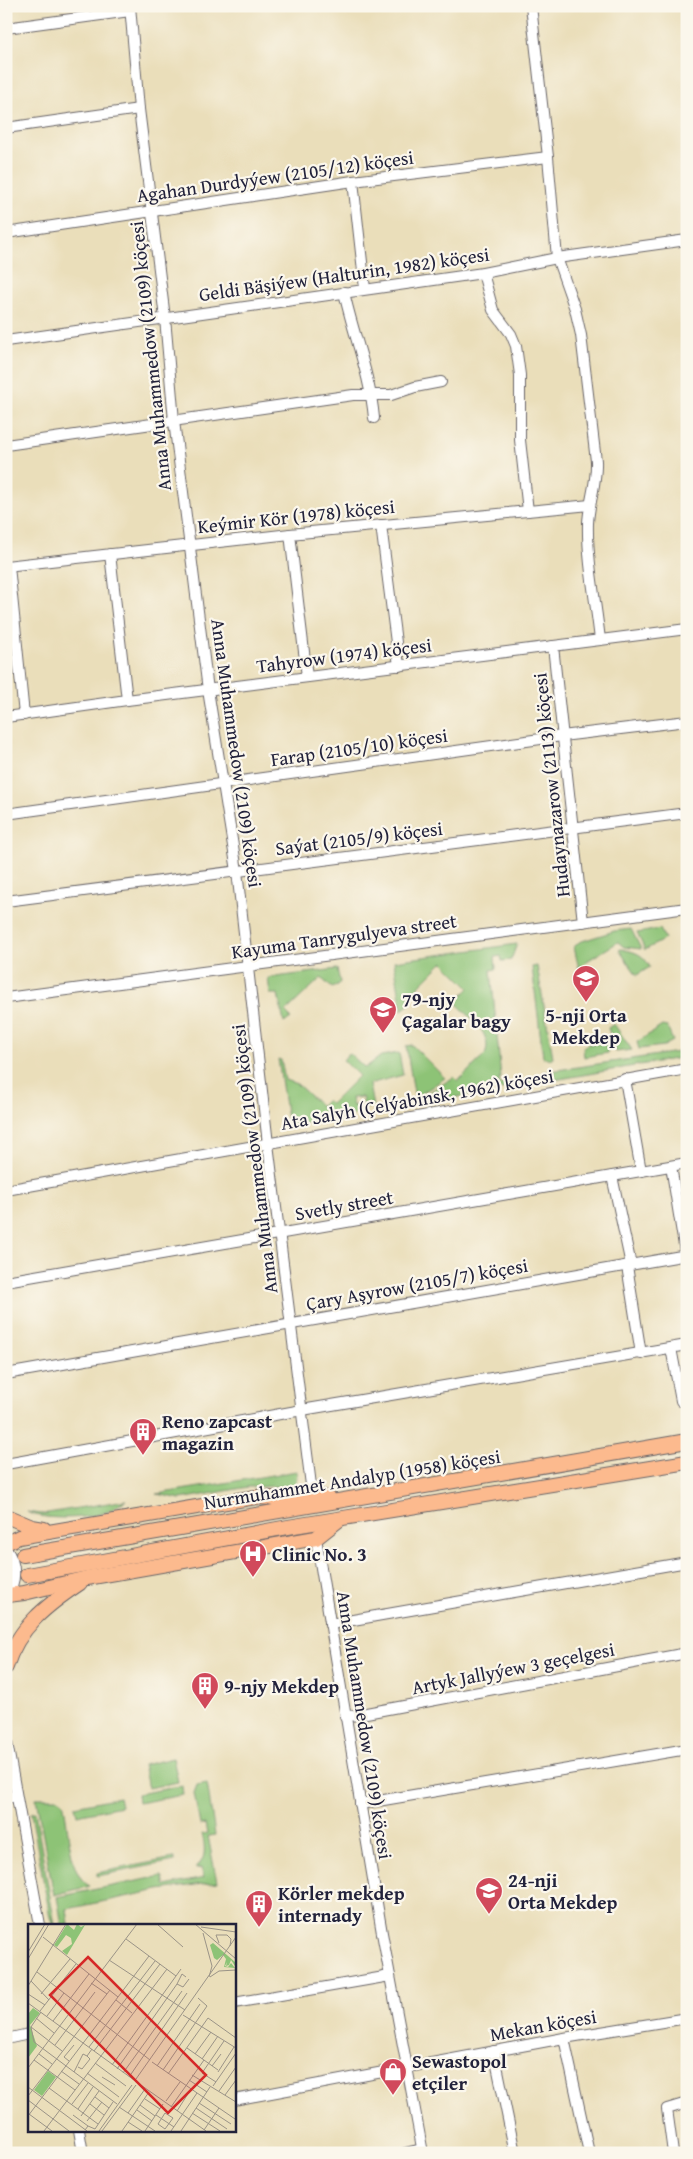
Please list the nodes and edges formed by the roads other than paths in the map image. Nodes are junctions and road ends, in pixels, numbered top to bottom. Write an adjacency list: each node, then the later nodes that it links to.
1 (530, 6): 6 (street)
2 (130, 9): 3 (street); 4 (street, Anna Muhammedow (2109) köçesi)
3 (6, 28)
4 (139, 109): 5 (street); 8 (street, Anna Muhammedow (2109) köçesi)
5 (6, 128)
6 (548, 157): 7 (street, Agahan Durdyýew (2105/12) köçesi); 11 (street)
7 (353, 181): 8 (street, Agahan Durdyýew (2105/12) köçesi); 13 (street)
8 (152, 211): 9 (street, Agahan Durdyýew (2105/12) köçesi); 15 (street, Anna Muhammedow (2109) köçesi)
9 (6, 233)
10 (687, 240): 11 (street, Geldi Bäşiýew (Halturin, 1982) köçesi)
11 (557, 258): 12 (street, Geldi Bäşiýew (Halturin, 1982) köçesi); 22 (street)
12 (483, 273): 13 (street, Geldi Bäşiýew (Halturin, 1982) köçesi); 23 (street)
13 (365, 288): 14 (street, Geldi Bäşiýew (Halturin, 1982) köçesi)
14 (344, 292): 15 (street, Geldi Bäşiýew (Halturin, 1982) köçesi); 18 (street)
15 (165, 318): 16 (street, Geldi Bäşiýew (Halturin, 1982) köçesi); 20 (street, Anna Muhammedow (2109) köçesi)
16 (6, 341)
17 (441, 382): 18 (street)
18 (372, 394): 19 (street); 20 (street)
19 (374, 418)
20 (174, 421): 21 (street); 26 (street, Anna Muhammedow (2109) köçesi)
21 (6, 445)
22 (590, 505): 23 (street, Keýmir Kör (1978) köçesi); 30 (street)
23 (528, 511): 24 (street, Keýmir Kör (1978) köçesi)
24 (381, 525): 25 (street, Keýmir Kör (1978) köçesi); 32 (street)
25 (290, 534): 26 (street, Keýmir Kör (1978) köçesi); 33 (street)
26 (190, 545): 27 (street, Keýmir Kör (1978) köçesi); 34 (street, Anna Muhammedow (2109) köçesi)
27 (110, 554): 28 (street, Keýmir Kör (1978) köçesi); 35 (street)
28 (8, 566): 36 (street)
29 (687, 629): 30 (street, Tahyrow (1974) köçesi)
30 (600, 640): 31 (street, Tahyrow (1974) köçesi)
31 (553, 646): 32 (street, Tahyrow (1974) köçesi); 39 (street, Hudaynazarow (2113) köçesi)
32 (399, 666): 33 (street, Tahyrow (1974) köçesi)
33 (307, 677): 34 (street, Tahyrow (1974) köçesi)
34 (208, 690): 35 (street, Tahyrow (1974) köçesi); 40 (street, Anna Muhammedow (2109) köçesi)
35 (127, 700): 36 (street, Tahyrow (1974) köçesi)
36 (24, 715): 37 (street, Tahyrow (1974) köçesi)
37 (6, 717)
38 (687, 721): 39 (street, Farap (2105/10) köçesi)
39 (562, 736): 40 (street, Farap (2105/10) köçesi); 43 (street, Hudaynazarow (2113) köçesi)
40 (224, 783): 42 (street, Farap (2105/10) köçesi); 44 (street, Anna Muhammedow (2109) köçesi)
41 (687, 813): 43 (street, Saýat (2105/9) köçesi)
42 (6, 814)
43 (572, 827): 44 (street, Saýat (2105/9) köçesi); 47 (street, Hudaynazarow (2113) köçesi)
44 (237, 871): 45 (street, Saýat (2105/9) köçesi); 48 (street, Anna Muhammedow (2109) köçesi)
45 (6, 901)
46 (687, 908): 47 (street, Kayuma Tanrygulyeva street)
47 (583, 922): 48 (street, Kayuma Tanrygulyeva street)
48 (249, 966): 49 (street, Kayuma Tanrygulyeva street); 52 (street, Anna Muhammedow (2109) köçesi)
49 (6, 998)
50 (687, 1069): 51 (street, Ata Salyh (Çelýabinsk, 1962) köçesi)
51 (625, 1079): 52 (street, Ata Salyh (Çelýabinsk, 1962) köçesi); 55 (street)
52 (268, 1144): 57 (street, Ata Salyh (Çelýabinsk, 1962) köçesi); 58 (street, Anna Muhammedow (2109) köçesi)
53 (687, 1163): 54 (street, Svetly street)
54 (671, 1166): 55 (street, Svetly street); 59 (street)
55 (641, 1171): 56 (street, Svetly street)
56 (612, 1176): 58 (street, Svetly street); 60 (street)
57 (6, 1190)
58 (281, 1234): 61 (street, Svetly street); 62 (street, Anna Muhammedow (2109) köçesi)
59 (686, 1258): 60 (street, Çary Aşyrow (2105/7) köçesi)
60 (629, 1265): 62 (street, Çary Aşyrow (2105/7) köçesi); 65 (street)
61 (6, 1281)
62 (292, 1324): 66 (street, Çary Aşyrow (2105/7) köçesi); 68 (street, Anna Muhammedow (2109) köçesi)
63 (687, 1345): 64 (street)
64 (672, 1348): 65 (street); 67 (street)
65 (641, 1354): 68 (street)
66 (6, 1374)
67 (681, 1401)
68 (302, 1410): 71 (street); 72 (street, Anna Muhammedow (2109) köçesi)
69 (687, 1441): 72 (main road, Nurmuhammet Andalyp (1958) köçesi)
70 (687, 1462): 74 (main road, Nurmuhammet Andalyp (1958) köçesi)
71 (6, 1464)
72 (313, 1499): 76 (main road); 82 (main road, Nurmuhammet Andalyp (1958) köçesi)
73 (6, 1516): 76 (main road)
74 (341, 1518): 75 (main road, Nurmuhammet Andalyp (1958) köçesi); 78 (main road)
75 (288, 1527): 77 (main road, Nurmuhammet Andalyp (1958) köçesi); 80 (main road)
76 (54, 1531): 79 (main road)
77 (246, 1535): 80 (main road); 84 (main road, Nurmuhammet Andalyp (1958) köçesi)
78 (316, 1538): 80 (main road); 87 (street, Anna Muhammedow (2109) köçesi)
79 (6, 1543)
80 (269, 1546): 85 (main road)
81 (6, 1549): 86 (street)
82 (23, 1555)
83 (687, 1562): 87 (street)
84 (28, 1575)
85 (88, 1578): 86 (main road); 89 (main road)
86 (7, 1596)
87 (330, 1624): 90 (street, Anna Muhammedow (2109) köçesi)
88 (687, 1653): 90 (street, Artyk Jallyýew 3 geçelgesi)
89 (6, 1667)
90 (345, 1717): 94 (street, Anna Muhammedow (2109) köçesi)
91 (6, 1737): 93 (street)
92 (687, 1749): 94 (street)
93 (11, 1797): 95 (street)
94 (360, 1804): 96 (street, Anna Muhammedow (2109) köçesi)
95 (40, 1924)
96 (390, 1976): 97 (street); 103 (street, Anna Muhammedow (2109) köçesi)
97 (235, 2003)
98 (687, 2018): 100 (street, Mekan köçesi)
99 (28, 2034): 101 (street)
100 (564, 2038): 102 (street, Mekan köçesi); 111 (street)
101 (6, 2039)
102 (494, 2051): 103 (street, Mekan köçesi); 110 (street)
103 (407, 2068): 104 (street, Mekan köçesi); 107 (street, Anna Muhammedow (2109) köçesi)
104 (235, 2100)
105 (687, 2103): 112 (street)
106 (80, 2132): 108 (street)
107 (423, 2151): 109 (street)
108 (83, 2153)
109 (405, 2153)
110 (515, 2153)
111 (589, 2153)
112 (673, 2153)

